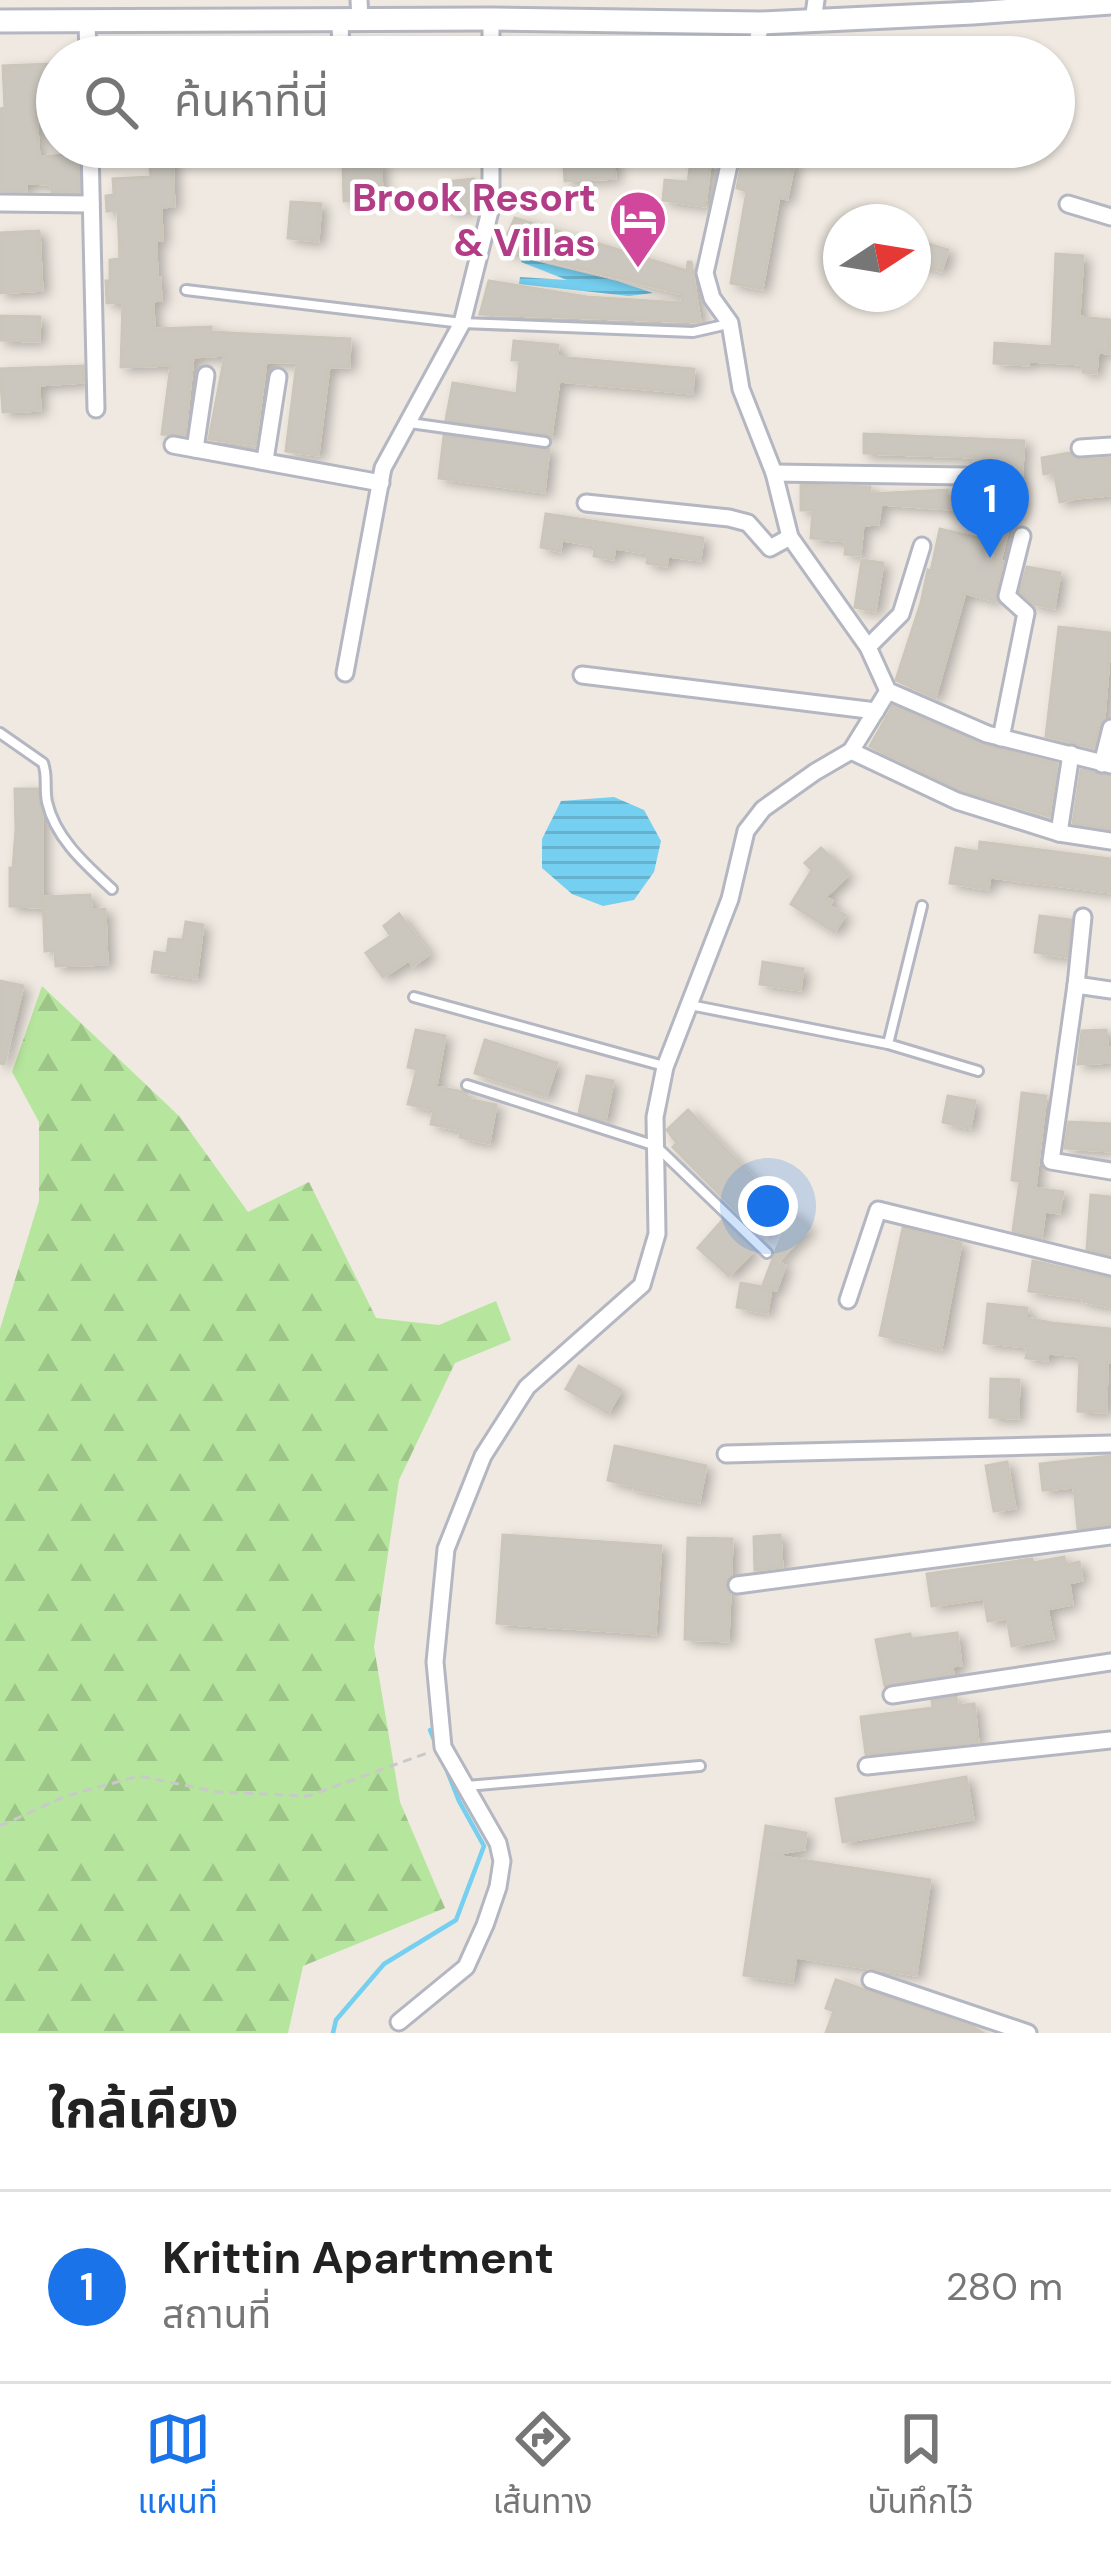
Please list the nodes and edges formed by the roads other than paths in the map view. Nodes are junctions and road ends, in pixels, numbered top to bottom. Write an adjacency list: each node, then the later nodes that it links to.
1 (1111, 2): 2 (main road)
2 (814, 10): 7 (main road)
3 (353, 14): 4 (main road); 5 (main road)
4 (76, 15): 6 (main road)
5 (491, 19): 7 (main road); 8 (street)
6 (0, 21)
7 (761, 22): 9 (street)
8 (491, 36)
9 (758, 36)
10 (91, 168): 14 (street)
11 (491, 168): 18 (street)
12 (728, 168): 19 (street)
13 (0, 203): 14 (street)
14 (92, 204): 22 (street)
15 (1068, 204): 16 (street)
16 (1111, 217)
17 (186, 290): 18 (lane)
18 (462, 323): 19 (lane); 23 (street)
19 (730, 323): 30 (street)
20 (206, 375): 28 (street)
21 (278, 377): 29 (street)
22 (96, 409)
23 (407, 423): 24 (lane); 32 (street)
24 (545, 442)
25 (173, 445): 28 (street)
26 (1111, 446): 27 (street)
27 (1080, 448)
28 (195, 449): 29 (street)
29 (265, 460): 32 (street)
30 (774, 472): 31 (street); 35 (street)
31 (965, 476)
32 (381, 483): 38 (street)
33 (586, 503): 35 (street)
34 (1022, 536): 44 (street)
35 (790, 537): 37 (street)
36 (922, 546): 37 (street)
37 (868, 646): 40 (street)
38 (344, 673)
39 (582, 675): 41 (street)
40 (888, 691): 41 (street); 44 (street)
41 (876, 711): 45 (street)
42 (1111, 728): 47 (street)
43 (0, 734): 50 (lane)
44 (1001, 738): 46 (street)
45 (851, 751): 48 (street); 56 (street)
46 (1070, 754): 47 (street); 48 (street)
47 (1107, 765)
48 (1059, 832): 49 (street)
49 (1111, 841)
50 (112, 889)
51 (922, 906): 57 (lane)
52 (1082, 917): 53 (street)
53 (1076, 985): 54 (street); 62 (street)
54 (1111, 990)
55 (414, 997): 58 (lane)
56 (691, 1005): 57 (lane); 58 (street)
57 (888, 1044): 59 (lane)
58 (665, 1066): 61 (street)
59 (978, 1071)
60 (467, 1085): 61 (lane)
61 (656, 1146): 63 (lane); 75 (street)
62 (1111, 1171)
63 (767, 1252)
64 (1111, 1267): 65 (street)
65 (848, 1300)
66 (1111, 1444): 67 (street)
67 (726, 1454)
68 (1111, 1536): 69 (street)
69 (737, 1585)
70 (1111, 1662): 71 (street)
71 (892, 1696)
72 (1111, 1740): 74 (street)
73 (700, 1766): 75 (lane)
74 (867, 1766)
75 (465, 1786): 77 (street)
76 (871, 1980): 78 (street)
77 (399, 2022)
78 (1028, 2033)

